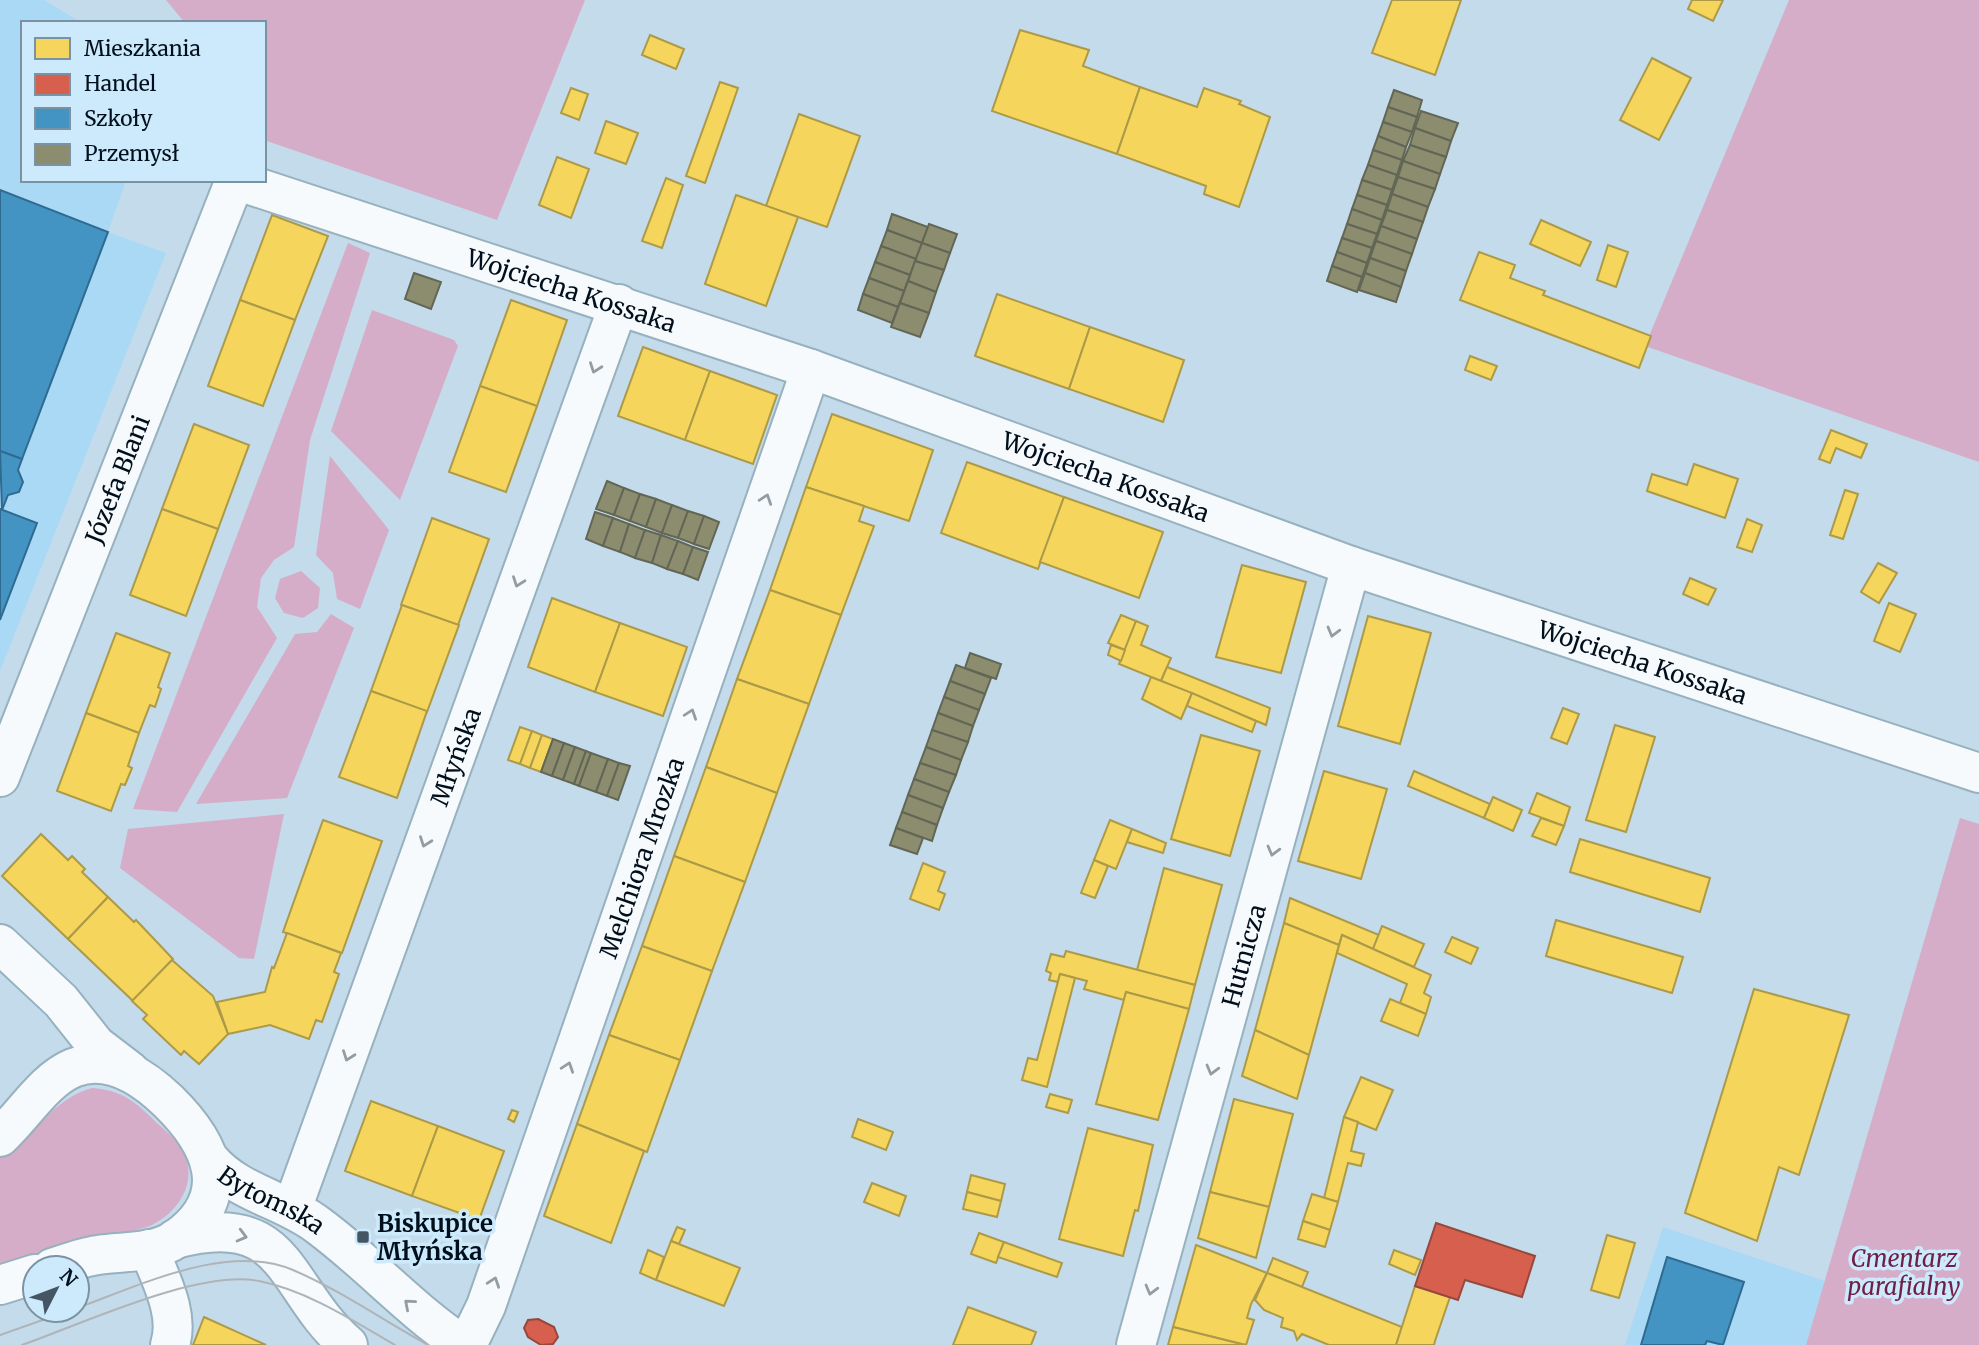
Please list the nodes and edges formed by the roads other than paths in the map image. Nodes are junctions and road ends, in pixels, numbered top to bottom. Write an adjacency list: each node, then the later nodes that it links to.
1 (234, 182): 7 (street, Józefa Blani)
2 (241, 182): 3 (street, Wojciecha Kossaka)
3 (619, 304): 4 (street, Wojciecha Kossaka); 14 (street, Młyńska, one-way to 14)
4 (811, 369): 5 (street, Wojciecha Kossaka); 21 (street, Melchiora Mrozka, one-way to 4)
5 (1352, 566): 6 (street, Wojciecha Kossaka); 22 (street, Hutnicza, one-way to 22)
6 (1979, 773)
7 (0, 776)
8 (0, 944): 9 (street)
9 (38, 981): 10 (street); 11 (street)
10 (130, 1071): 11 (street); 13 (street)
11 (43, 1092): 12 (street)
12 (0, 1137)
13 (210, 1160): 14 (street, Bytomska); 15 (street)
14 (292, 1209): 21 (street, Bytomska, one-way to 14)
15 (162, 1244): 16 (street, Bytomska); 19 (street); 20 (street, Bytomska, one-way to 20)
16 (91, 1257)
17 (21, 1278): 18 (street)
18 (0, 1285)
19 (170, 1345)
20 (348, 1345)
21 (465, 1345)
22 (1136, 1345)

